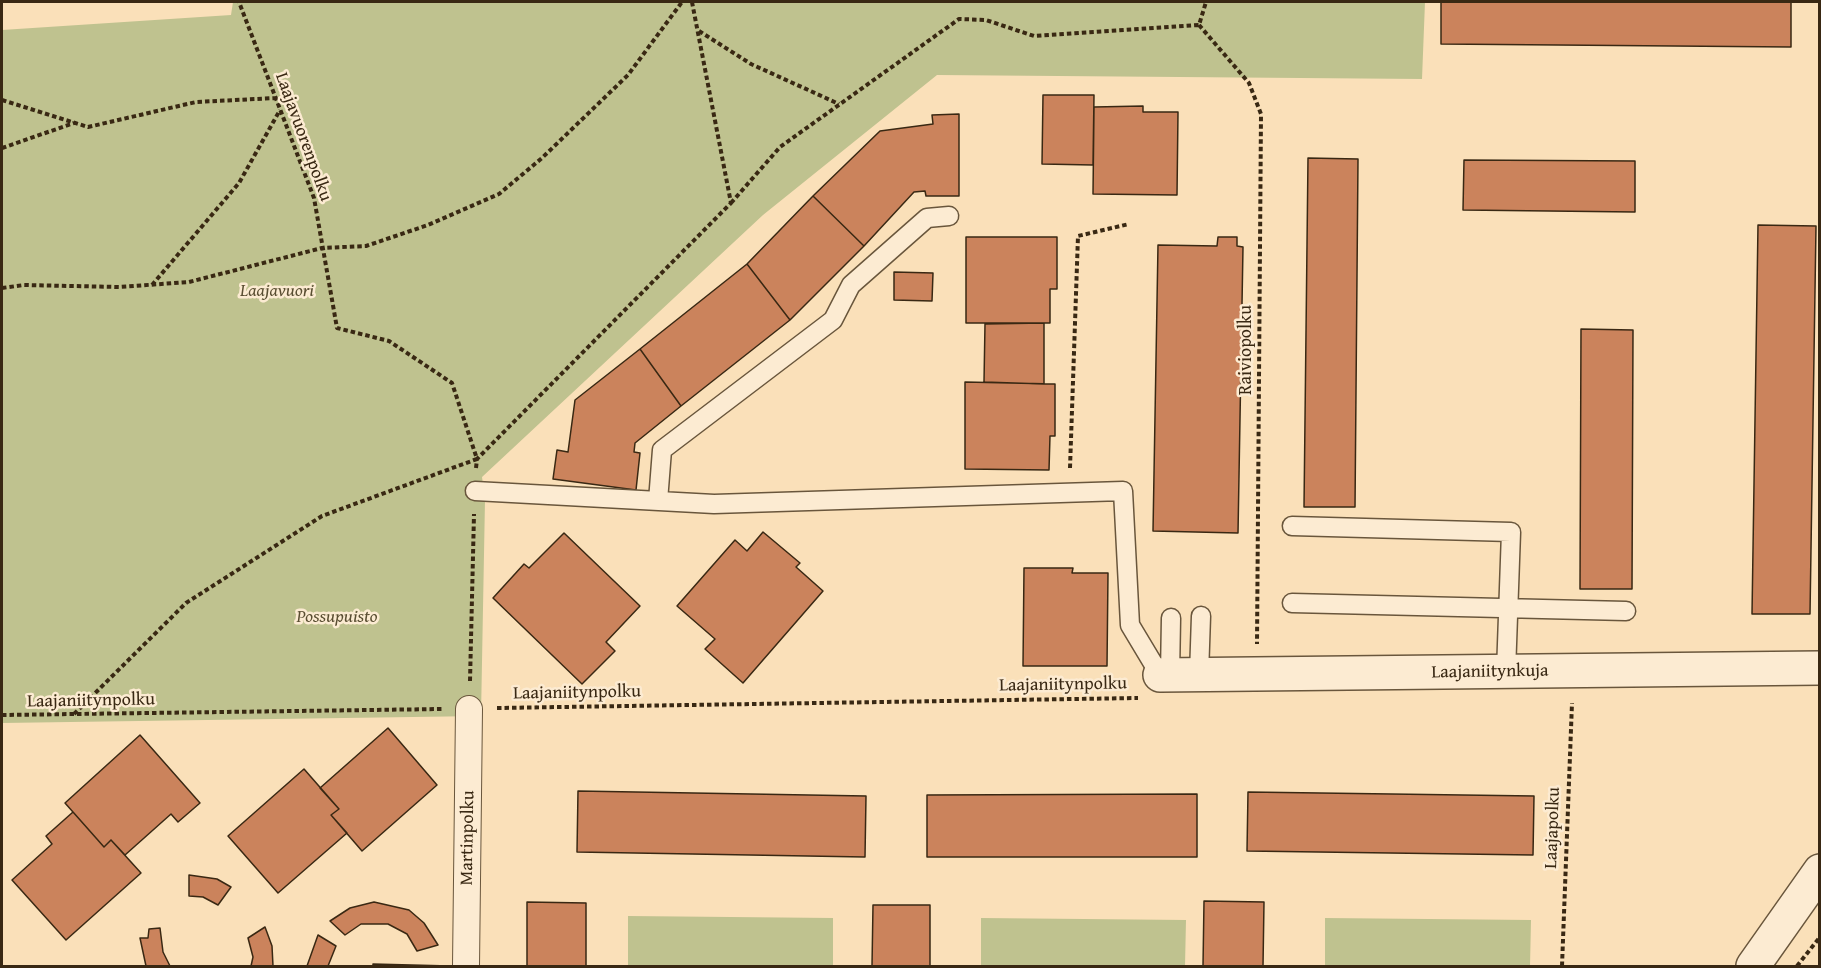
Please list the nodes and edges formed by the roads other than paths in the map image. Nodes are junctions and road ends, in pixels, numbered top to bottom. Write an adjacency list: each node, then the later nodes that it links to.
1 (949, 216): 3 (lane)
2 (475, 491): 3 (lane)
3 (658, 501): 12 (lane)
4 (1292, 526): 6 (lane)
5 (1292, 603): 6 (lane)
6 (1509, 608): 7 (lane); 11 (lane)
7 (1626, 611)
8 (1202, 616): 12 (lane)
9 (1172, 618): 12 (lane)
10 (1820, 668): 11 (street, Laajaniitynkuja)
11 (1506, 672): 12 (street, Laajaniitynkuja)
12 (1168, 681)
13 (469, 708): 15 (street, Martinpolku)
14 (1820, 871): 16 (street)
15 (466, 966)
16 (1753, 966)

